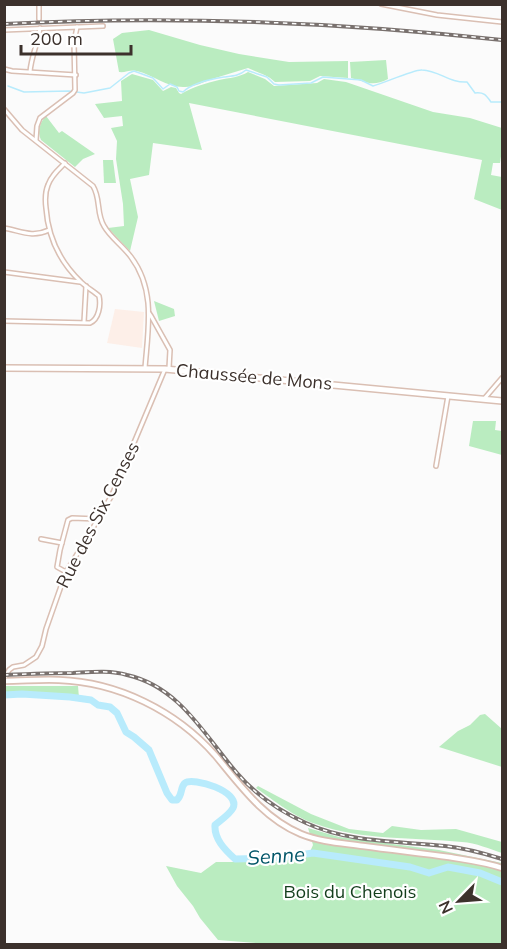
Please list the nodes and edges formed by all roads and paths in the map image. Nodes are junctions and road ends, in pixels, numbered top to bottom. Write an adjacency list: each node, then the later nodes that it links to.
1 (39, 4): 3 (street)
2 (381, 4): 4 (street)
3 (39, 19)
4 (502, 22)
5 (103, 26): 6 (street)
6 (77, 27): 7 (street); 11 (street)
7 (40, 28): 8 (street); 10 (street)
8 (4, 30)
9 (4, 69): 10 (street)
10 (30, 72): 11 (street)
11 (76, 75): 13 (street)
12 (4, 109): 13 (street)
13 (36, 140): 14 (street)
14 (65, 163): 16 (street); 20 (street)
15 (4, 228): 16 (street)
16 (48, 230): 18 (street)
17 (4, 272): 18 (street)
18 (81, 282): 19 (street)
19 (86, 286): 22 (street); 22 (street)
20 (148, 313): 24 (street); 25 (street)
21 (4, 321): 22 (street)
22 (84, 322)
23 (4, 368): 24 (main road, Chaussée de Mons)
24 (145, 368): 25 (main road, Chaussée de Mons)
25 (167, 369): 27 (main road, Chaussée de Mons); 31 (street, Rue des Six Censes)
26 (502, 378): 28 (street)
27 (448, 396): 28 (main road, Chaussée de Mons); 30 (street)
28 (484, 399): 29 (main road, Chaussée de Mons)
29 (502, 401)
30 (436, 465)
31 (98, 519): 33 (street); 34 (street, Rue des Six Censes)
32 (42, 539): 33 (street)
33 (62, 543): 34 (street)
34 (66, 572): 35 (street, Rue des Six Censes)
35 (4, 680): 36 (street)
36 (502, 868)

